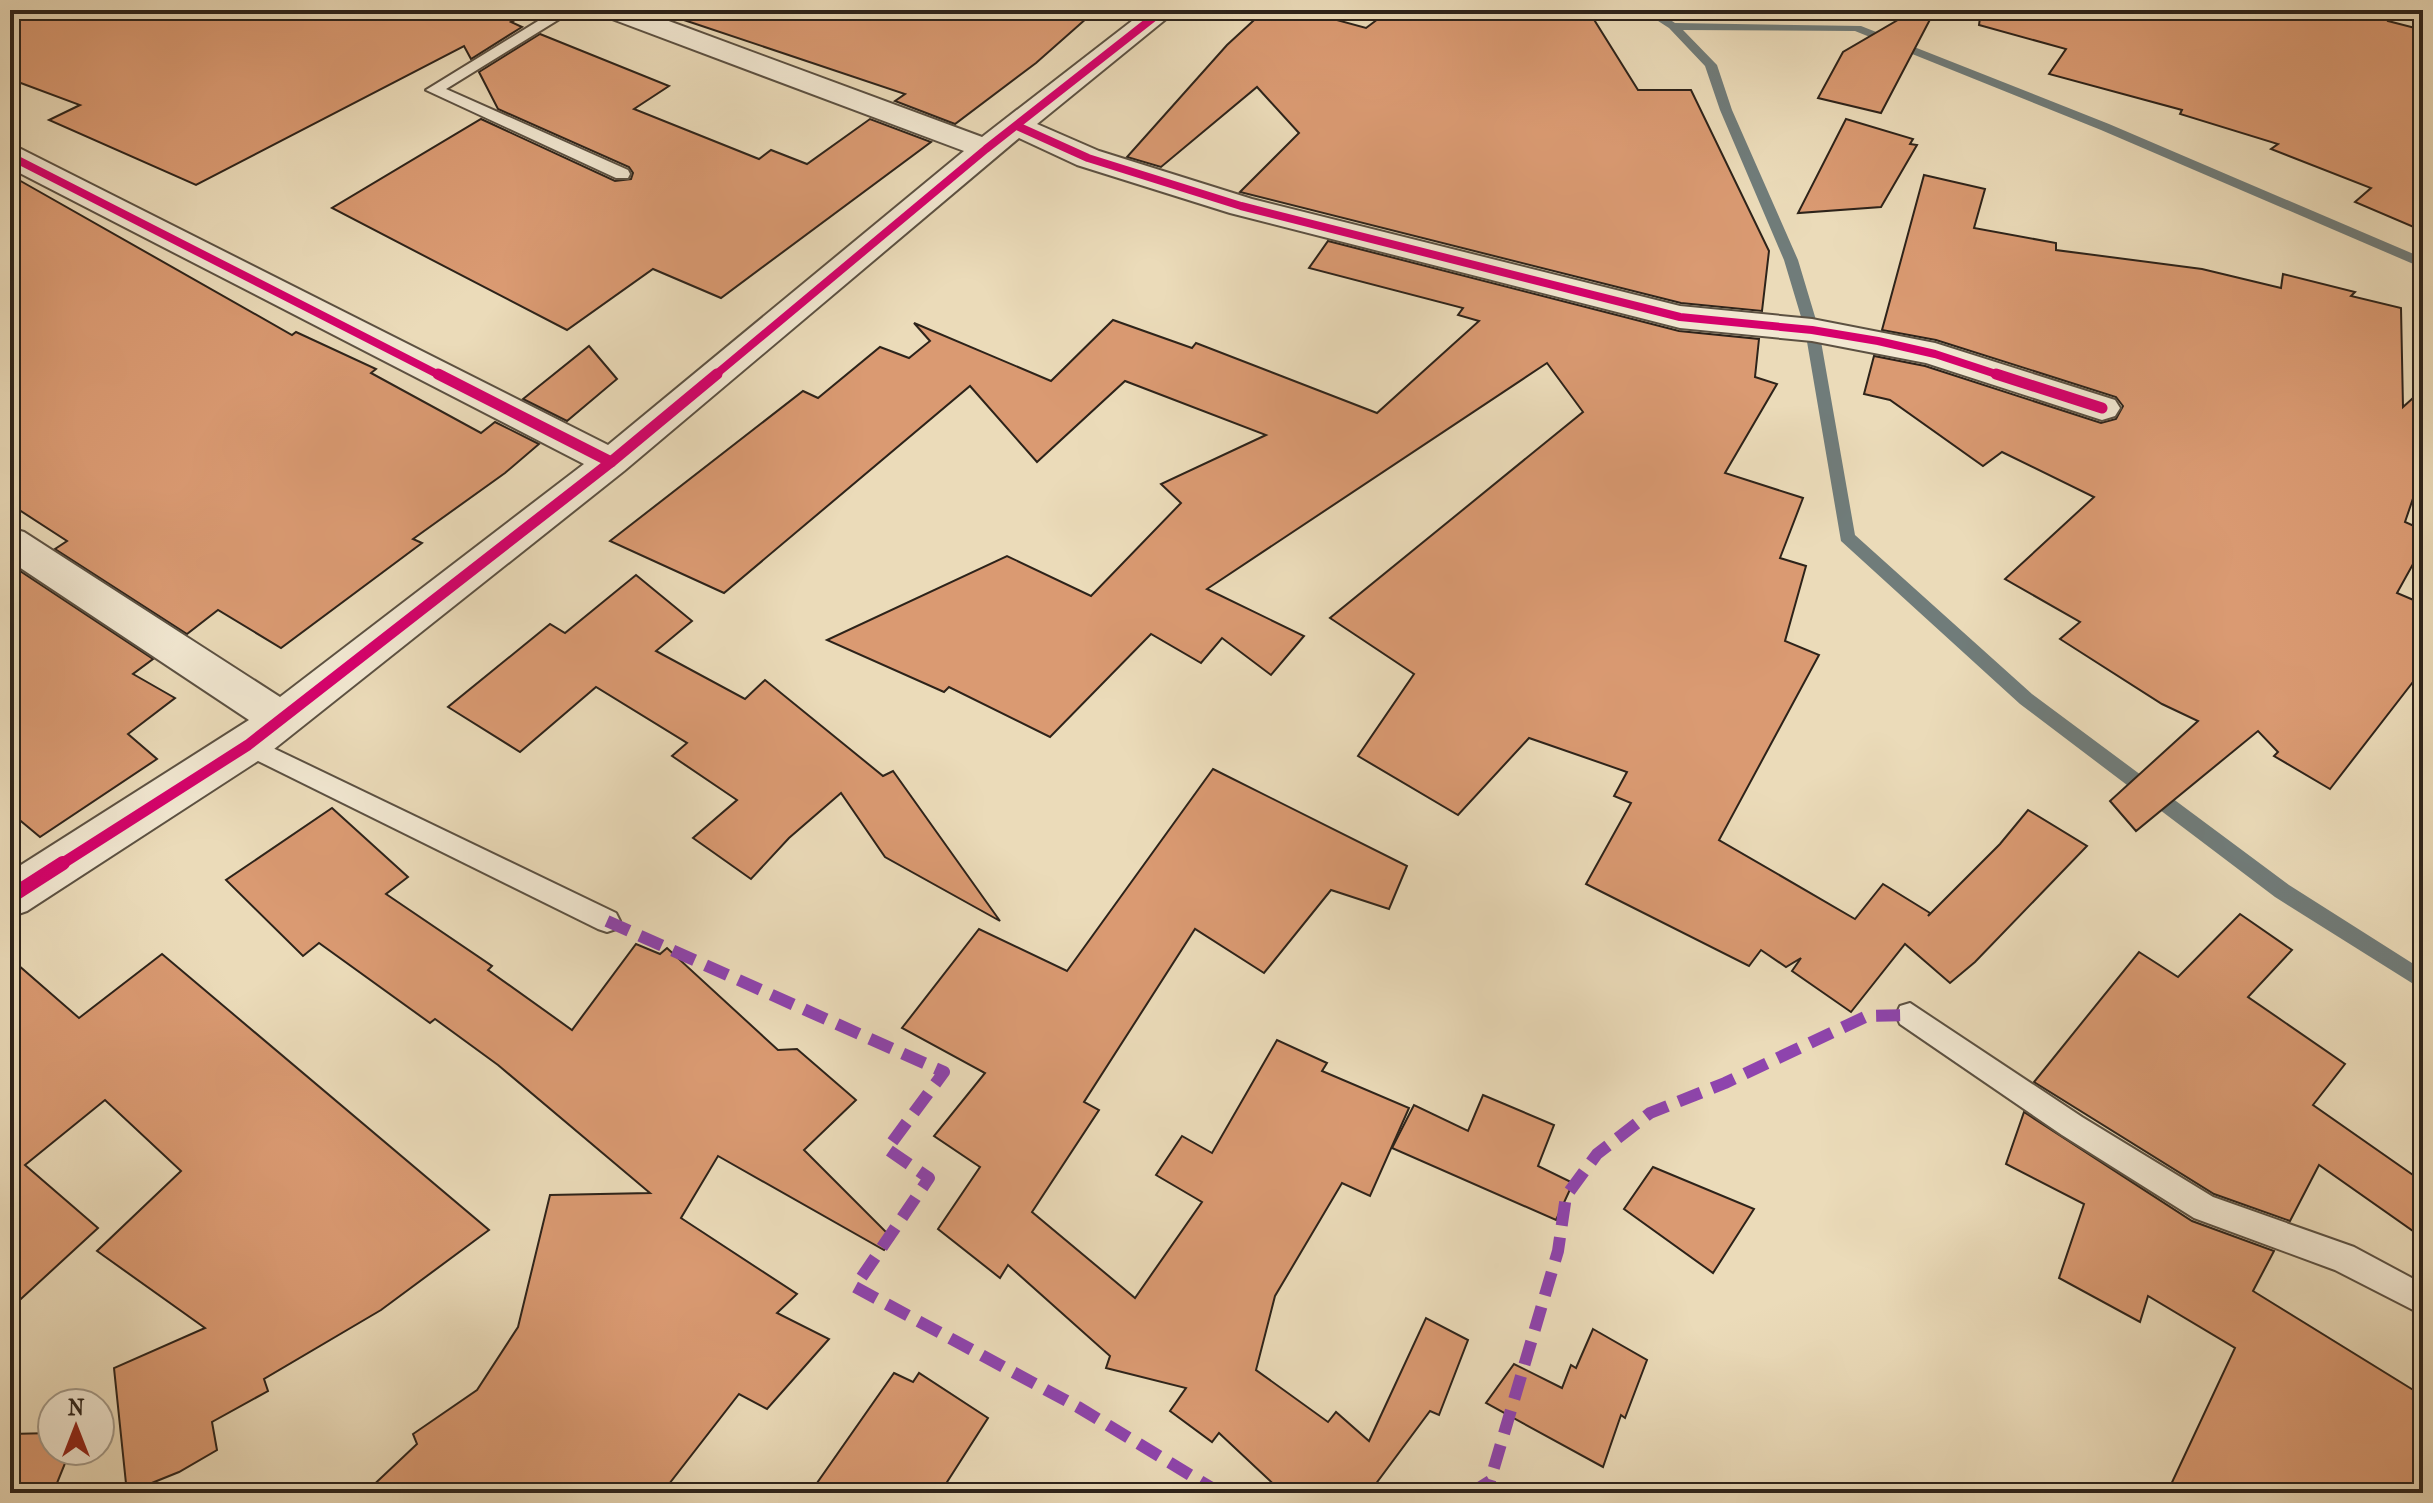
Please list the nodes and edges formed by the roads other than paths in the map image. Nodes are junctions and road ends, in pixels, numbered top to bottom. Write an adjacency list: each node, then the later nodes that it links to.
1 (567, 10): 7 (lane)
2 (614, 10): 5 (street)
3 (1163, 10): 4 (street)
4 (1017, 126): 5 (street); 8 (street)
5 (986, 149): 9 (street)
6 (10, 156): 9 (street)
7 (622, 174)
8 (2102, 408)
9 (611, 462): 11 (street)
10 (10, 542): 11 (street)
11 (281, 719): 12 (street)
12 (248, 745): 13 (street); 14 (lane)
13 (10, 897)
14 (607, 921)
15 (1910, 1015): 16 (lane)
16 (2423, 1300)

